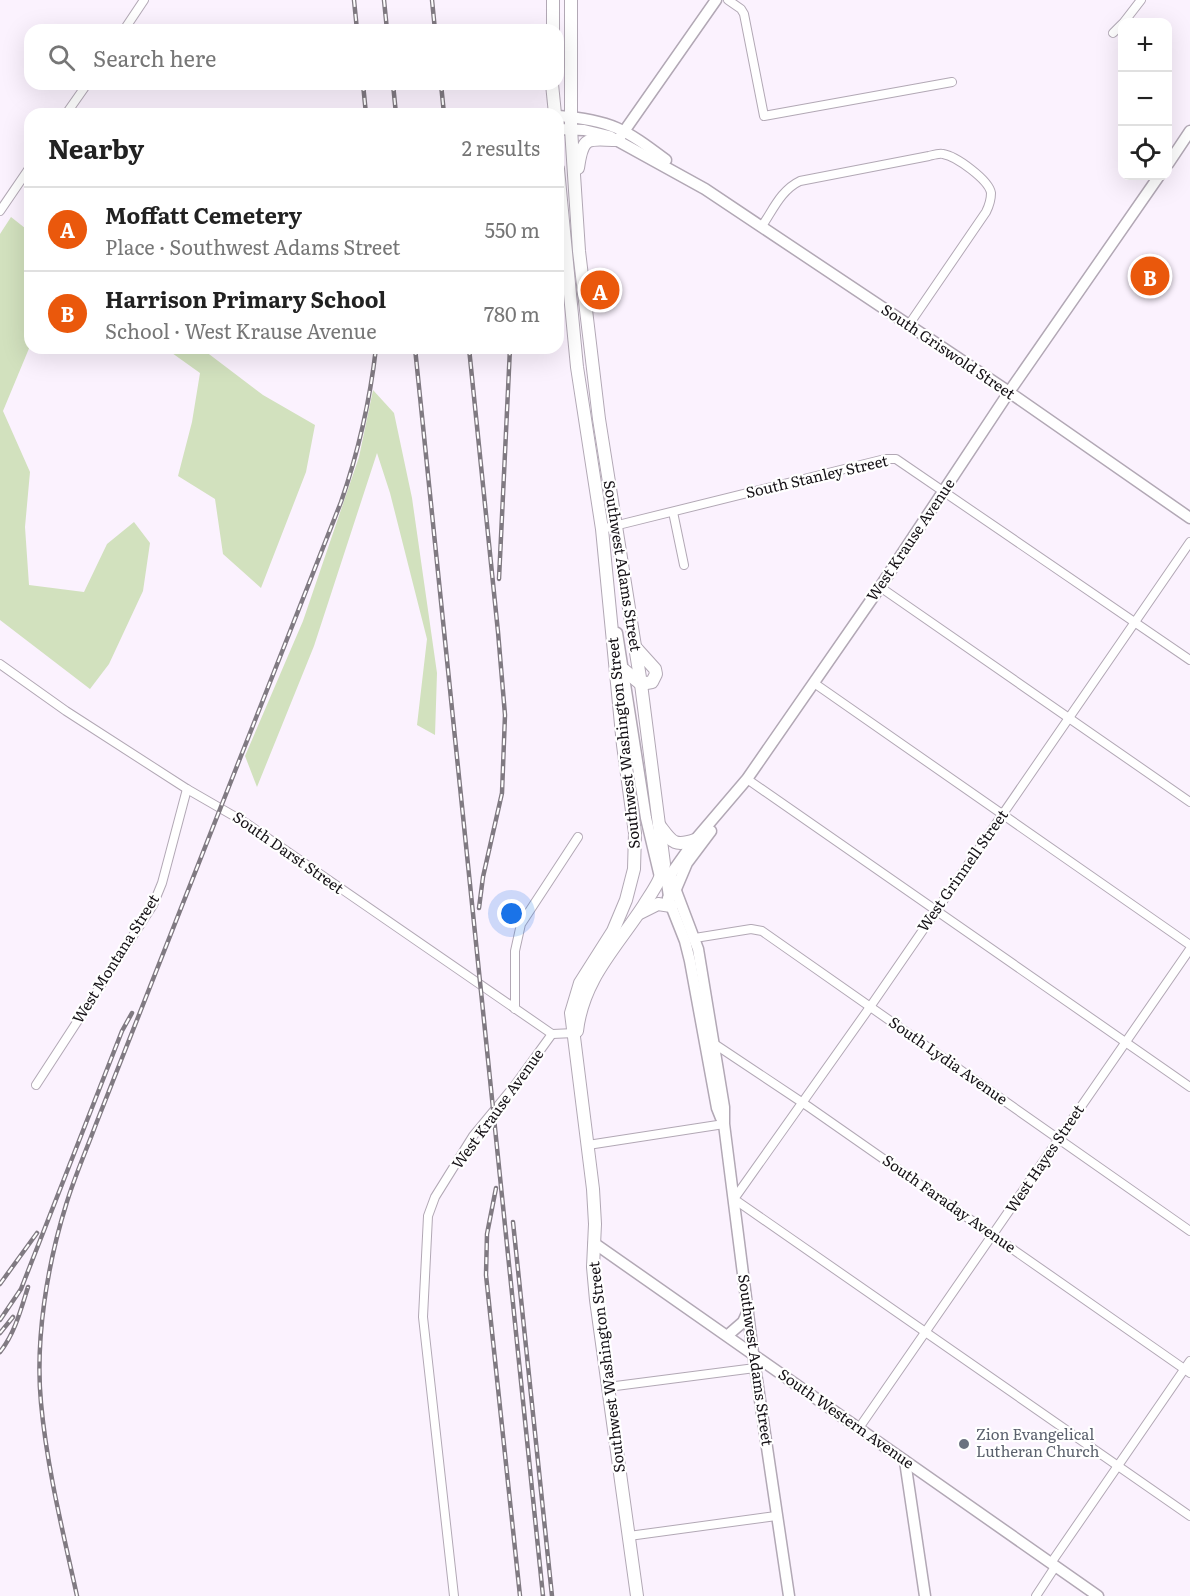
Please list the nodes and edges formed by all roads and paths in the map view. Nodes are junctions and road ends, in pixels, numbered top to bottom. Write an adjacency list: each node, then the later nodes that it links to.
1 (144, 0): 8 (street)
2 (553, 0): 9 (main road)
3 (571, 0): 18 (main road, Southwest Adams Street)
4 (716, 0): 21 (main road)
5 (728, 0): 12 (street)
6 (1141, 0): 7 (street)
7 (1127, 18)
8 (128, 24)
9 (553, 24)
10 (1118, 28): 11 (street)
11 (1113, 33)
12 (952, 82)
13 (83, 90): 15 (street)
14 (553, 90): 16 (main road)
15 (70, 108)
16 (555, 108)
17 (564, 119): 18 (main road, South Griswold Street)
18 (571, 123): 19 (main road, South Griswold Street); 21 (main road, South Griswold Street); 25 (main road, Southwest Adams Street)
19 (564, 126)
20 (1190, 131): 22 (main road)
21 (622, 135): 25 (main road); 27 (main road, South Griswold Street)
22 (1172, 157)
23 (24, 176): 26 (street)
24 (1156, 180): 30 (main road, West Krause Avenue)
25 (575, 208): 34 (main road, Southwest Adams Street)
26 (0, 211)
27 (762, 226): 29 (main road, South Griswold Street); 29 (street)
28 (564, 228): 35 (main road, Southwest Adams Street)
29 (908, 326): 30 (main road, South Griswold Street)
30 (1009, 392): 31 (main road, West Krause Avenue); 33 (main road, South Griswold Street)
31 (944, 490): 32 (street, South Stanley Street); 39 (main road, West Krause Avenue); 40 (street, South Stanley Street)
32 (673, 512): 34 (street, South Stanley Street); 37 (street)
33 (1190, 518)
34 (616, 526): 35 (street, South Stanley Street); 45 (main road, Southwest Adams Street)
35 (602, 529): 38 (main road, Southwest Adams Street)
36 (1190, 542): 40 (street, West Grinnell Street)
37 (684, 565)
38 (608, 585): 43 (main road, Southwest Adams Street); 64 (main road, Southwest Washington Street)
39 (880, 586): 44 (main road, West Krause Avenue); 46 (street)
40 (1135, 622): 41 (street, South Stanley Street); 46 (street, West Grinnell Street)
41 (1190, 660)
42 (0, 664): 48 (street, South Darst Street)
43 (624, 670): 45 (main road); 55 (main road, Southwest Adams Street)
44 (814, 683): 47 (main road, West Krause Avenue); 50 (street)
45 (641, 684): 51 (main road, Southwest Adams Street)
46 (1069, 718): 49 (street); 50 (street, West Grinnell Street)
47 (747, 779): 53 (main road, West Krause Avenue); 56 (main road); 58 (street)
48 (187, 789): 63 (street, South Darst Street); 68 (street, West Montana Street)
49 (1190, 802)
50 (1002, 815): 58 (street, West Grinnell Street); 61 (street)
51 (659, 825): 53 (main road); 54 (main road, Southwest Adams Street)
52 (578, 837): 63 (street)
53 (695, 840): 55 (main road, West Krause Avenue)
54 (663, 857): 55 (main road, Southwest Washington Street)
55 (665, 876): 56 (main road, Southwest Adams Street); 57 (main road, Southwest Adams Street); 59 (main road, Southwest Washington Street)
56 (676, 889): 60 (main road, Southwest Adams Street)
57 (670, 904): 59 (main road); 66 (main road, Southwest Adams Street)
58 (936, 910): 62 (street, West Grinnell Street); 67 (street)
59 (639, 913): 64 (main road, Southwest Washington Street)
60 (695, 938): 62 (street, South Lydia Avenue); 66 (main road, Southwest Adams Street)
61 (1190, 947): 67 (street, West Hayes Street)
62 (870, 1007): 70 (street, West Grinnell Street); 72 (street, South Lydia Avenue)
63 (515, 1009): 65 (street, South Darst Street)
64 (575, 1033): 65 (street); 73 (main road, Southwest Washington Street)
65 (552, 1034): 93 (street, West Krause Avenue)
66 (710, 1041): 70 (street, South Faraday Avenue); 71 (main road, Southwest Adams Street)
67 (1125, 1042): 69 (street); 72 (street, West Hayes Street)
68 (36, 1085)
69 (1190, 1087)
70 (801, 1101): 74 (street, West Grinnell Street); 76 (street, South Faraday Avenue)
71 (723, 1124): 73 (street); 74 (main road, Southwest Adams Street)
72 (1059, 1138): 75 (street, South Lydia Avenue); 76 (street, West Hayes Street)
73 (588, 1145): 77 (main road, Southwest Washington Street)
74 (734, 1199): 78 (main road, Southwest Adams Street); 79 (street)
75 (1190, 1231)
76 (992, 1235): 79 (street, West Hayes Street); 84 (street, South Faraday Avenue)
77 (594, 1243): 80 (main road, South Western Avenue); 85 (main road, Southwest Washington Street)
78 (748, 1311): 80 (main road); 81 (main road, Southwest Adams Street)
79 (926, 1332): 86 (street, West Hayes Street); 88 (street)
80 (728, 1335): 81 (main road, South Western Avenue)
81 (753, 1353): 83 (main road, Southwest Adams Street); 86 (main road, South Western Avenue)
82 (1190, 1361): 84 (street)
83 (755, 1368): 85 (street); 89 (main road, Southwest Adams Street)
84 (1187, 1371): 88 (street)
85 (608, 1387): 91 (main road, Southwest Washington Street)
86 (859, 1428): 87 (main road, South Western Avenue)
87 (905, 1461): 92 (main road, South Western Avenue); 96 (main road)
88 (1118, 1466): 90 (street); 92 (street)
89 (776, 1516): 91 (street); 95 (main road, Southwest Adams Street)
90 (1190, 1516)
91 (629, 1536): 94 (main road, Southwest Washington Street)
92 (1053, 1565): 97 (street); 98 (main road, South Western Avenue)
93 (454, 1596)
94 (637, 1596)
95 (789, 1596)
96 (925, 1596)
97 (1036, 1596)
98 (1098, 1596)

